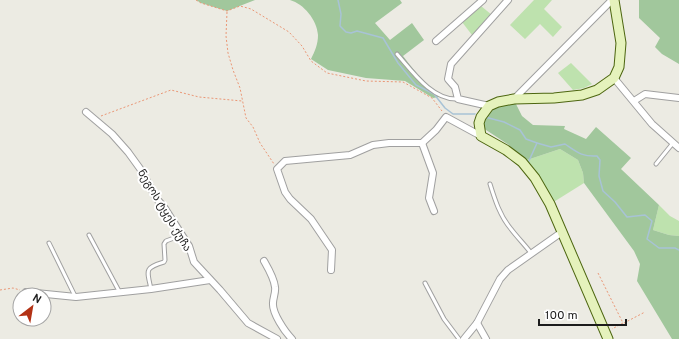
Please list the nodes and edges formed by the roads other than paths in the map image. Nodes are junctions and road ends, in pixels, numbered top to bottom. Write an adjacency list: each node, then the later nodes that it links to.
1 (483, 0): 4 (street)
2 (508, 0): 8 (street)
3 (613, 0): 6 (street); 9 (street)
4 (436, 40)
5 (396, 54): 8 (lane)
6 (614, 78): 9 (street); 10 (street)
7 (679, 98): 10 (street)
8 (458, 99): 11 (street)
9 (514, 99): 11 (street)
10 (634, 101): 15 (street)
11 (490, 106): 13 (street)
12 (86, 112): 22 (street, ნეგოს ტყეს ქუჩა)
13 (481, 136): 14 (street); 20 (street)
14 (422, 143): 19 (street); 26 (street)
15 (673, 143): 16 (street); 17 (lane)
16 (679, 148)
17 (656, 164)
18 (490, 184): 24 (lane)
19 (434, 212)
20 (562, 232): 24 (street); 34 (street)
21 (89, 235): 30 (lane)
22 (182, 235): 27 (street, ნეგოს ტყეს ქუჩა); 29 (lane)
23 (49, 243): 32 (lane)
24 (531, 253): 33 (street)
25 (264, 261): 36 (street)
26 (331, 270)
27 (210, 280): 29 (street); 35 (street, ნეგოს ტყეს ქუჩა)
28 (425, 283): 37 (lane)
29 (151, 290): 30 (street)
30 (120, 293): 32 (street)
31 (52, 295): 32 (street)
32 (76, 297)
33 (477, 323): 38 (street); 39 (street)
34 (607, 336)
35 (277, 339)
36 (292, 339)
37 (459, 339)
38 (464, 339)
39 (486, 339)

